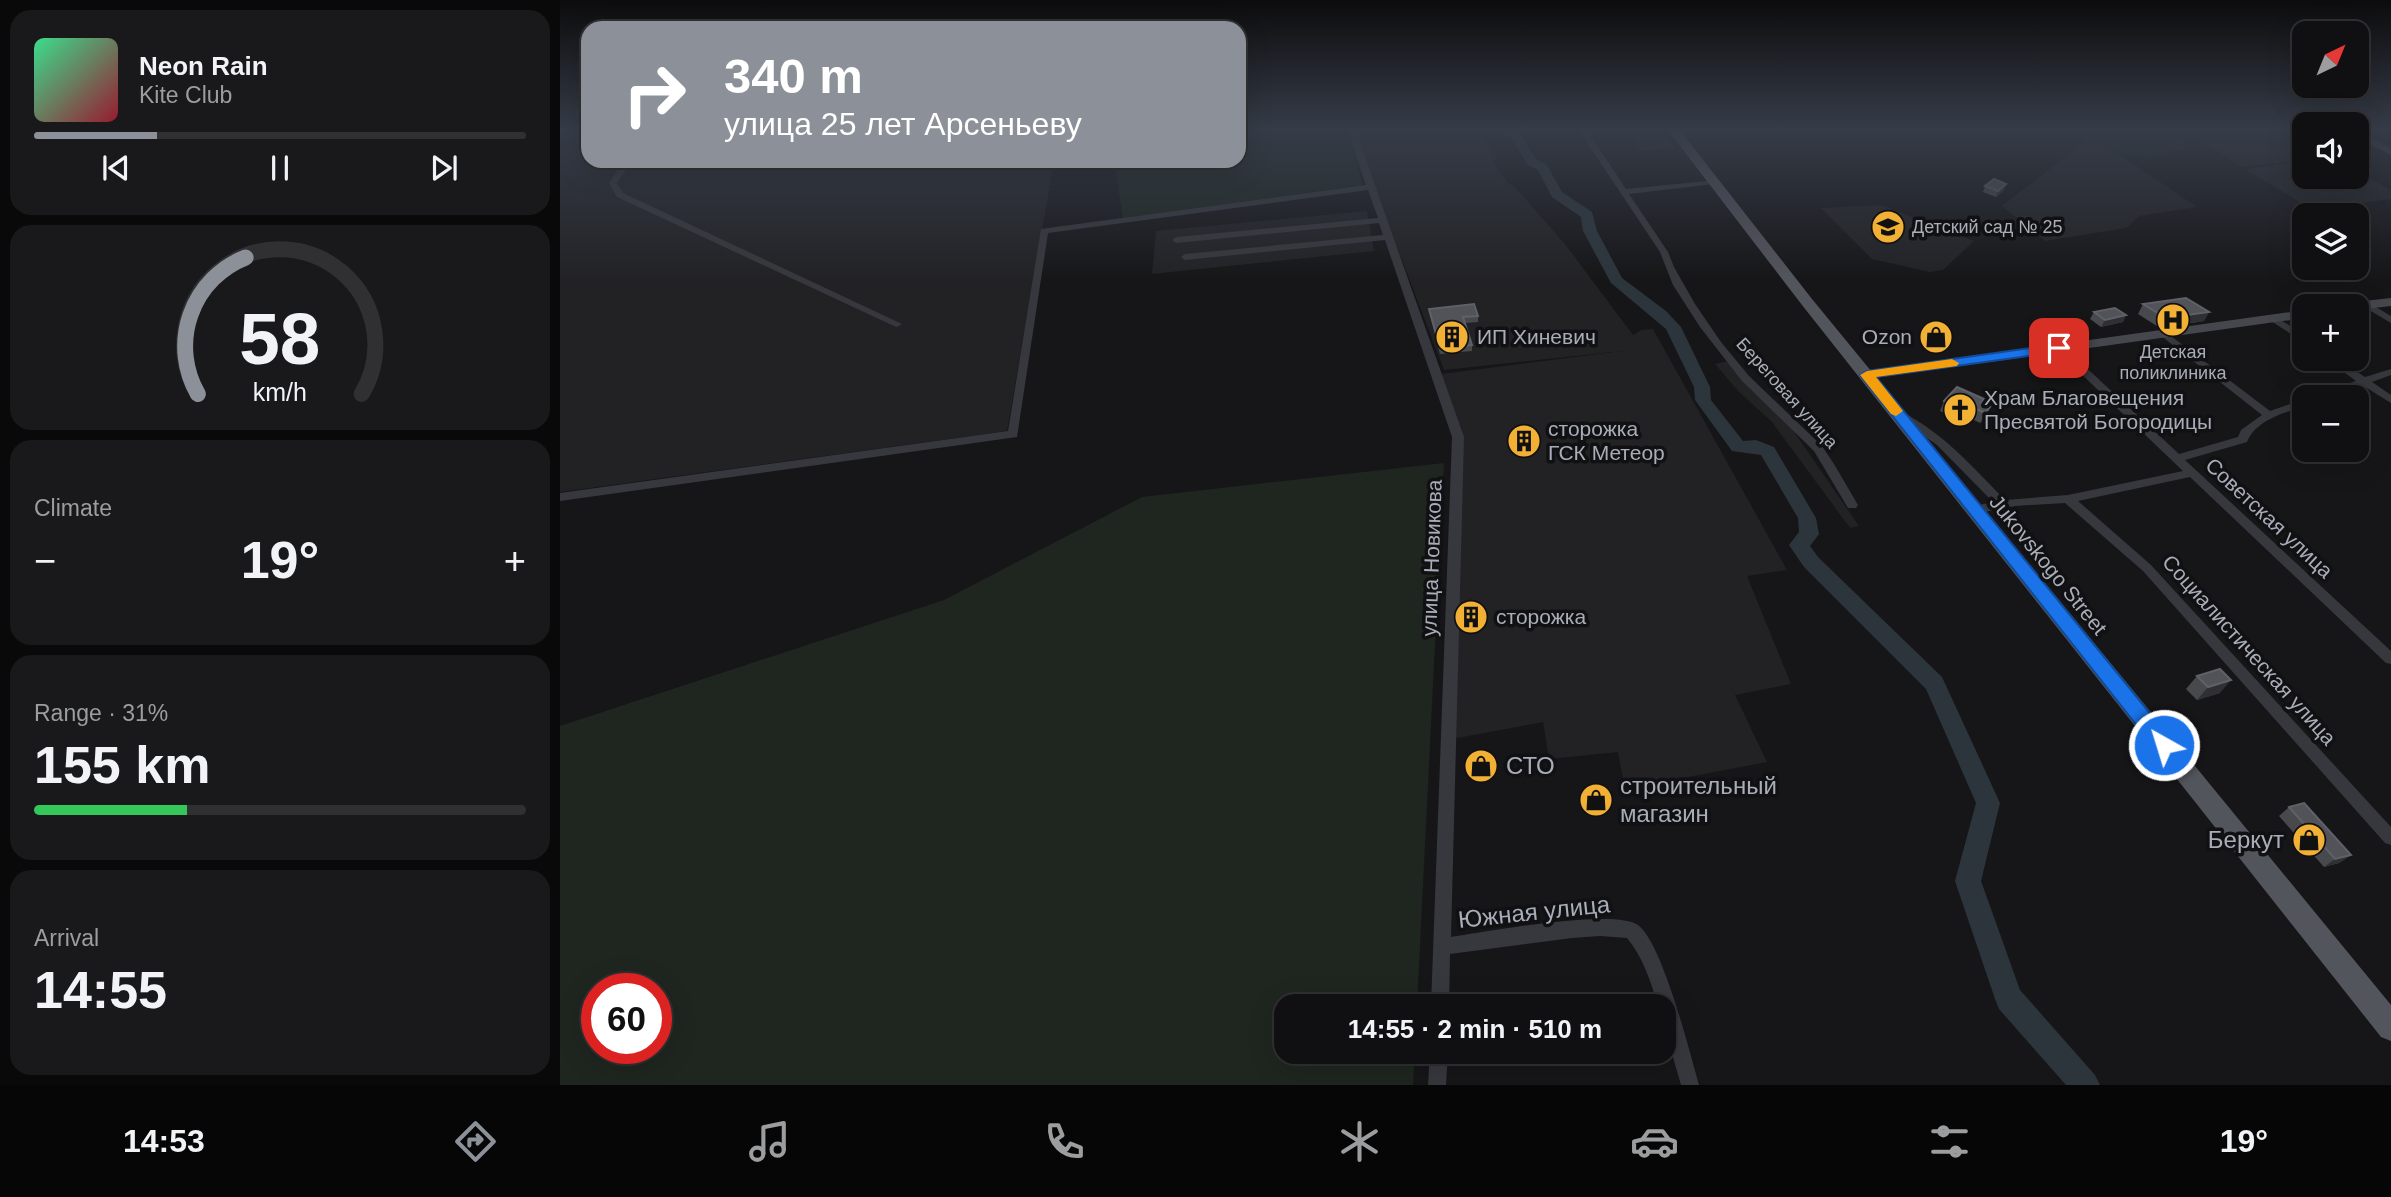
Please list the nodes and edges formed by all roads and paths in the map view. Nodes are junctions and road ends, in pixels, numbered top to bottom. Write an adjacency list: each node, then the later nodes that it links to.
1 (615, 180): 17 (street)
2 (1368, 180): 5 (street, улица Новикова)
3 (1615, 180): 6 (street, Береговая улица)
4 (1714, 182): 6 (street); 23 (main road, Jukovskogo Street)
5 (1371, 187): 7 (street, улица Новикова); 32 (street)
6 (1623, 192): 35 (street, Береговая улица)
7 (1382, 220): 8 (street, улица Новикова); 9 (street)
8 (1388, 237): 10 (street); 39 (street, улица Новикова)
9 (1176, 240)
10 (1185, 257)
11 (2391, 302): 12 (main road)
12 (2369, 305)
13 (2369, 310): 16 (street)
14 (2292, 316): 15 (main road)
15 (2279, 318): 18 (street); 19 (main road)
16 (2391, 320)
17 (897, 324)
18 (2292, 329)
19 (2163, 334): 20 (main road); 29 (street)
20 (2059, 348): 23 (main road); 30 (street, Советская улица)
21 (2349, 371): 24 (street)
22 (2391, 372): 24 (street)
23 (1867, 375): 28 (main road, Jukovskogo Street)
24 (2364, 381): 25 (street); 26 (street)
25 (2352, 385)
26 (2391, 400)
27 (2292, 407): 29 (street)
28 (1898, 414): 34 (street); 36 (main road, Jukovskogo Street)
29 (2269, 415): 30 (street)
30 (2179, 458): 31 (street, Советская улица)
31 (2192, 473): 33 (street); 37 (street, Советская улица)
32 (560, 497)
33 (2068, 499): 34 (street); 38 (street, Социалистическая улица)
34 (2002, 504): 36 (street)
35 (1852, 505)
36 (1975, 510): 41 (main road, Jukovskogo Street)
37 (2391, 659)
38 (2391, 838)
39 (1442, 947): 40 (street, улица Новикова); 44 (street, Южная улица)
40 (1440, 994)
41 (2391, 1027)
42 (1438, 1064): 43 (street)
43 (1437, 1085)
44 (1690, 1085)

